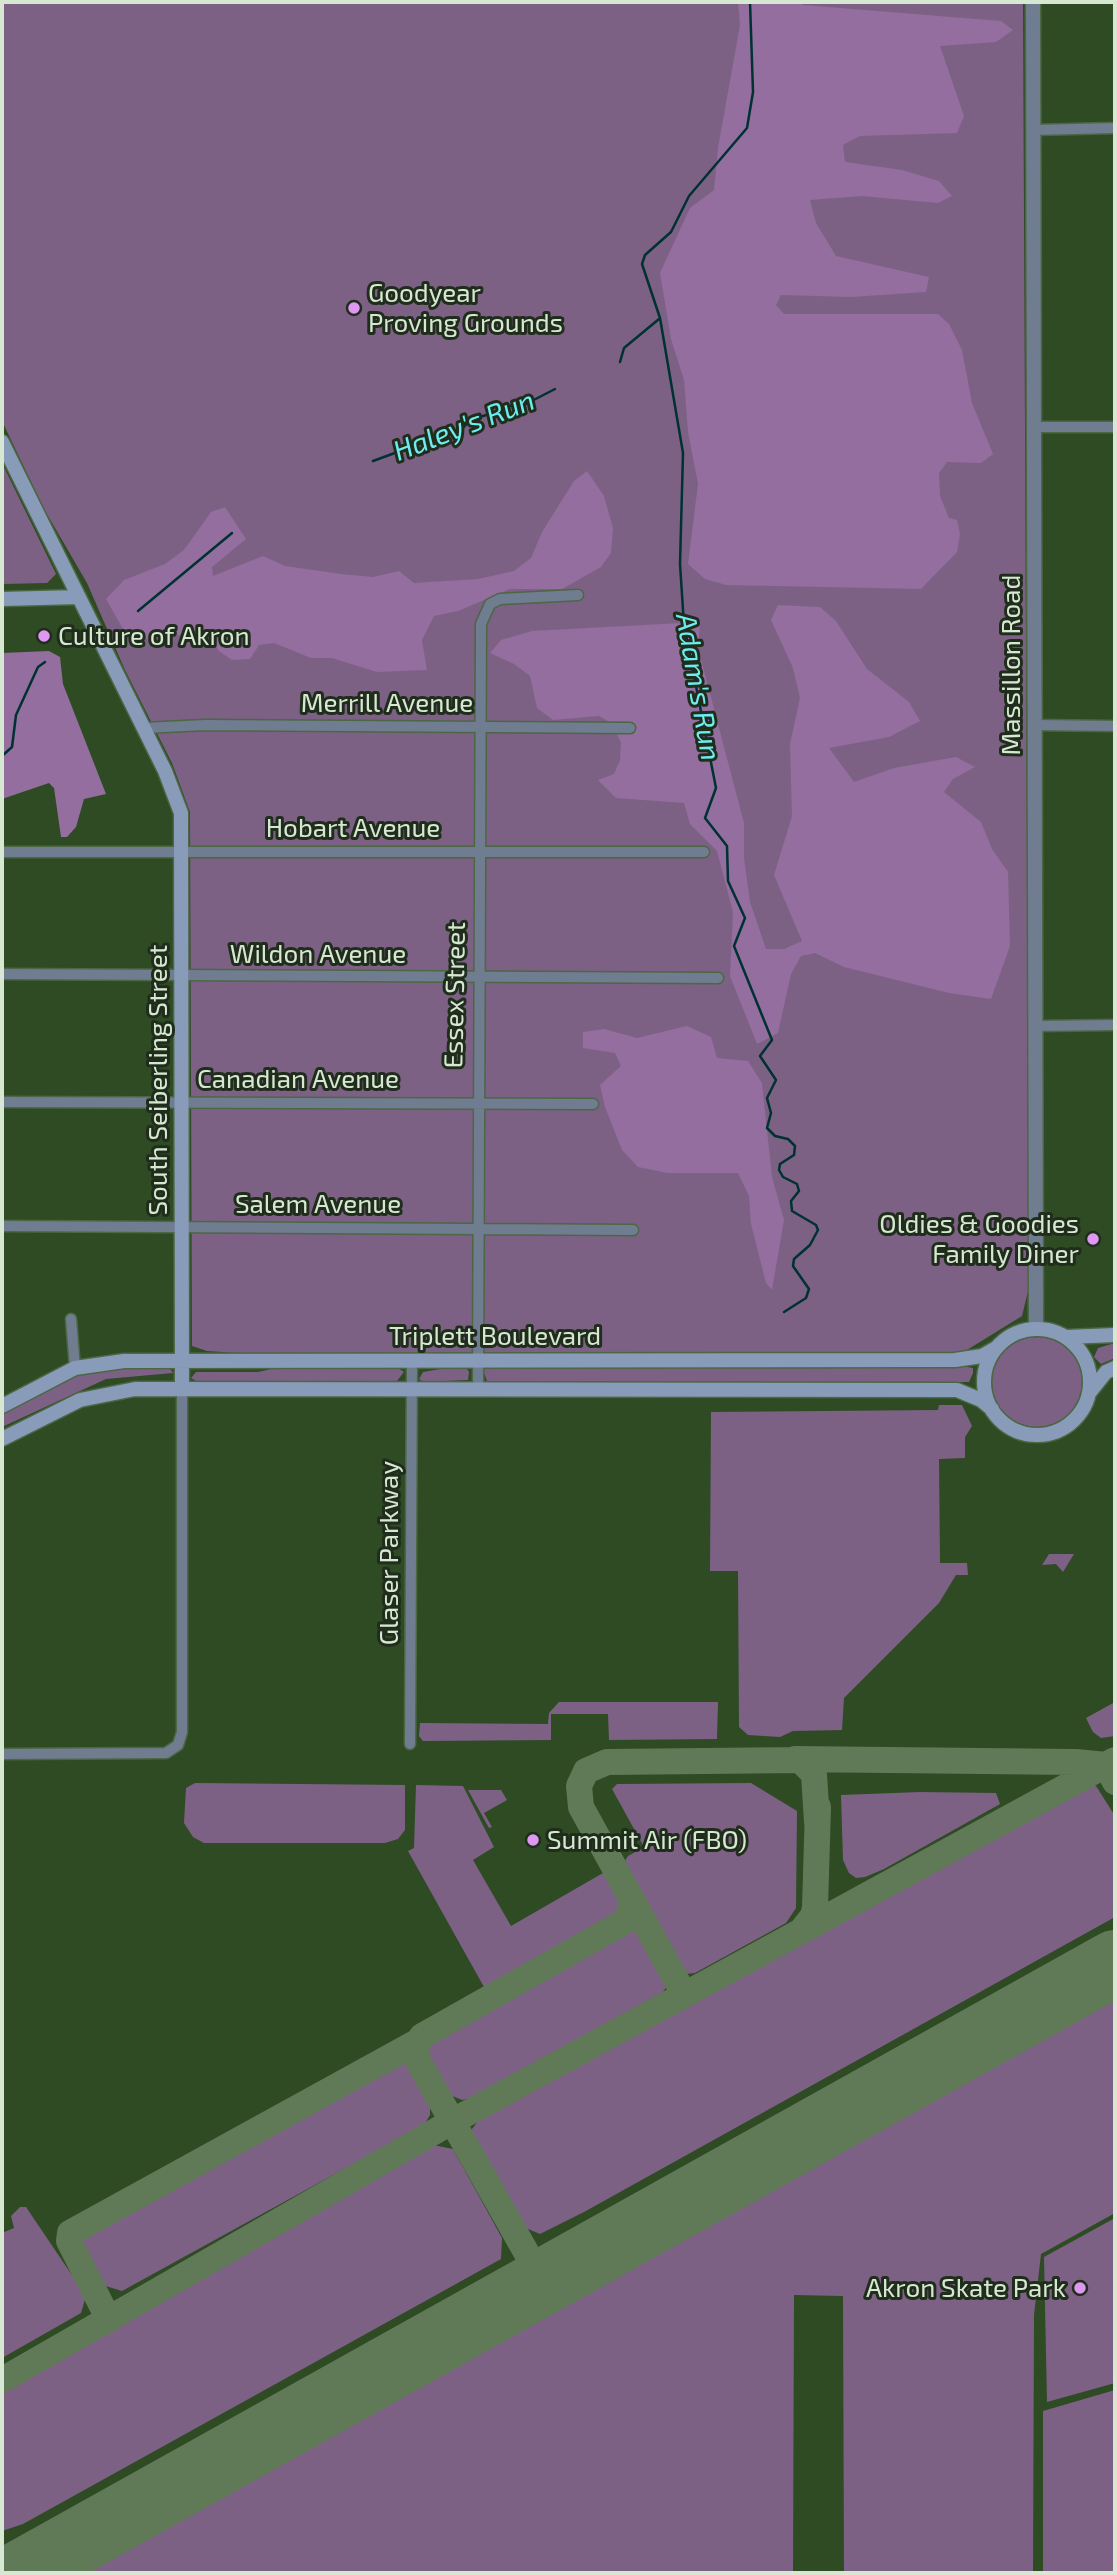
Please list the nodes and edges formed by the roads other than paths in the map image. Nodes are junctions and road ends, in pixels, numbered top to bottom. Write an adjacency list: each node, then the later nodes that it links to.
1 (1033, 2): 3 (street, Massillon Road)
2 (1115, 128): 3 (street)
3 (1033, 130): 4 (street, Massillon Road)
4 (1035, 427): 5 (street); 11 (street, Massillon Road)
5 (1115, 427)
6 (2, 442): 8 (main road, South Seiberling Street)
7 (578, 595): 10 (street, Essex Street)
8 (79, 597): 9 (main road); 13 (main road, South Seiberling Street)
9 (2, 599)
10 (481, 725): 13 (street, Merrill Avenue); 14 (street, Merrill Avenue); 17 (street, Essex Street)
11 (1035, 725): 12 (street); 24 (street, Massillon Road)
12 (1115, 726)
13 (144, 728): 15 (main road, South Seiberling Street)
14 (630, 728)
15 (184, 850): 16 (street, Hobart Avenue); 17 (street, Hobart Avenue); 20 (main road, South Seiberling Street)
16 (2, 852)
17 (478, 852): 18 (street, Hobart Avenue); 21 (street, Essex Street)
18 (704, 852)
19 (2, 974): 20 (street, Wildon Avenue)
20 (183, 976): 21 (street, Wildon Avenue); 26 (main road, South Seiberling Street)
21 (478, 977): 22 (street, Wildon Avenue); 27 (street, Essex Street)
22 (718, 978)
23 (1115, 1025): 24 (street)
24 (1036, 1026): 34 (street, Massillon Road)
25 (2, 1102): 26 (street, Canadian Avenue)
26 (183, 1102): 27 (street, Canadian Avenue); 30 (main road, South Seiberling Street)
27 (477, 1102): 28 (street, Canadian Avenue); 31 (street, Essex Street)
28 (593, 1104)
29 (2, 1226): 30 (street, Salem Avenue)
30 (183, 1228): 31 (street, Salem Avenue); 38 (main road, South Seiberling Street)
31 (477, 1229): 32 (street, Salem Avenue); 40 (street, Essex Street)
32 (634, 1230)
33 (71, 1319): 41 (street)
34 (1036, 1329): 36 (main road); 37 (main road)
35 (1115, 1335): 36 (main road)
36 (1067, 1337): 46 (main road)
37 (996, 1349): 40 (main road, Triplett Boulevard); 48 (main road)
38 (182, 1361): 39 (main road, Triplett Boulevard); 41 (main road, Triplett Boulevard); 45 (main road, South Seiberling Street)
39 (412, 1361): 40 (main road, Triplett Boulevard); 43 (street, Glaser Parkway)
40 (477, 1361): 44 (street, Essex Street)
41 (75, 1368): 47 (main road, Triplett Boulevard)
42 (1115, 1368): 46 (main road)
43 (412, 1388): 44 (main road, Triplett Boulevard); 45 (main road, Triplett Boulevard); 50 (street, Glaser Parkway)
44 (478, 1388): 48 (main road, Triplett Boulevard)
45 (182, 1389): 49 (main road, Triplett Boulevard); 51 (street, South Seiberling Street)
46 (1090, 1392): 48 (main road)
47 (2, 1406)
48 (992, 1409)
49 (2, 1439)
50 (410, 1744)
51 (2, 1754)

